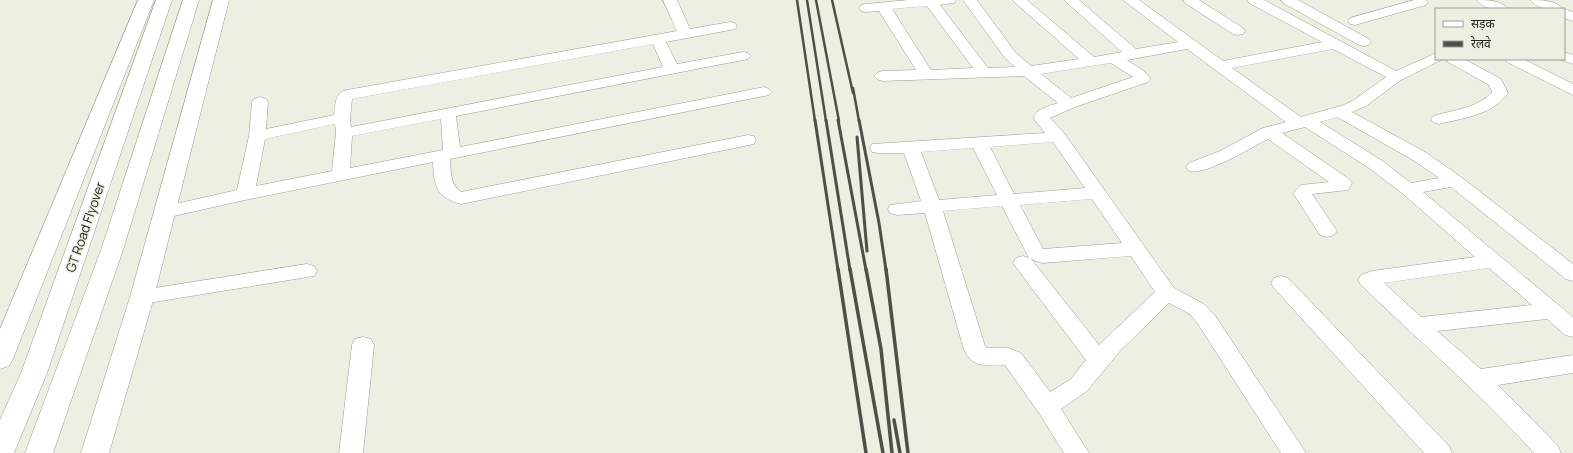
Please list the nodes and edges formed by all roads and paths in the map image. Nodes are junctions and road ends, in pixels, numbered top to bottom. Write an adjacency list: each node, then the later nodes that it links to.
1 (146, 0): 84 (highway)
2 (164, 0): 89 (highway, GT Road Flyover)
3 (191, 0): 90 (highway)
4 (221, 0): 70 (highway)
5 (670, 0): 25 (street)
6 (949, 0): 16 (street)
7 (970, 0): 39 (street)
8 (1019, 0): 36 (street)
9 (1071, 0): 30 (street)
10 (1130, 0): 28 (street)
11 (1195, 0): 24 (street)
12 (1254, 0): 29 (street)
13 (1288, 0): 27 (street)
14 (1484, 0): 20 (street)
15 (1537, 0): 21 (street)
16 (929, 1): 18 (street); 40 (street)
17 (1425, 4): 22 (street)
18 (883, 6): 19 (street); 41 (street)
19 (866, 8)
20 (1499, 8)
21 (1554, 8)
22 (1355, 22)
23 (730, 26): 25 (street)
24 (1238, 31)
25 (685, 34): 26 (street)
26 (658, 39): 38 (street); 52 (street)
27 (1364, 42)
28 (1189, 44): 30 (street); 37 (street)
29 (1336, 44): 37 (street); 43 (street)
30 (1133, 54): 33 (street)
31 (743, 56): 38 (street)
32 (1435, 57): 43 (street)
33 (1114, 58): 36 (street); 47 (street)
34 (1455, 60): 50 (street)
35 (1514, 60): 44 (street)
36 (1091, 62): 39 (street)
37 (1220, 66): 51 (street)
38 (672, 70): 49 (street)
39 (1028, 71): 40 (street); 47 (street)
40 (983, 72): 41 (street)
41 (926, 74): 42 (street)
42 (882, 76)
43 (1396, 77): 48 (street)
44 (1573, 90)
45 (764, 92): 60 (street)
46 (260, 102): 54 (street)
47 (1069, 104): 55 (street)
48 (1340, 112): 51 (street); 63 (street)
49 (448, 113): 52 (street); 60 (street)
50 (1439, 119)
51 (1303, 123): 53 (street); 64 (street)
52 (343, 126): 54 (street); 62 (street)
53 (1269, 132): 61 (street); 71 (street)
54 (257, 136): 66 (street)
55 (1058, 137): 57 (street); 65 (street)
56 (748, 140): 60 (street)
57 (979, 143): 59 (street); 67 (street)
58 (878, 148): 59 (street)
59 (911, 148): 68 (street)
60 (446, 154): 62 (street)
61 (1195, 167)
62 (341, 175): 66 (street)
63 (1455, 180): 64 (street); 76 (street)
64 (1408, 189): 73 (street)
65 (1096, 193): 67 (street); 72 (street)
66 (245, 194): 70 (street)
67 (1009, 201): 68 (street); 72 (street)
68 (932, 206): 69 (street); 88 (street)
69 (897, 209)
70 (165, 212): 79 (highway)
71 (1327, 231)
72 (1135, 249): 78 (street)
73 (1492, 261): 80 (street); 81 (street)
74 (1023, 263): 85 (street)
75 (307, 271): 79 (street)
76 (1573, 274)
77 (1281, 283): 95 (street)
78 (1167, 293): 85 (street); 94 (street)
79 (142, 298): 91 (highway)
80 (1551, 311): 81 (street); 82 (street)
81 (1416, 325): 87 (street)
82 (1573, 330)
83 (363, 345): 92 (street)
84 (0, 359)
85 (1098, 360): 88 (street)
86 (1573, 364): 87 (street)
87 (1477, 379): 96 (street)
88 (1047, 406): 93 (street)
89 (0, 452)
90 (39, 453)
91 (94, 453)
92 (351, 453)
93 (1077, 453)
94 (1294, 453)
95 (1440, 453)
96 (1548, 453)

